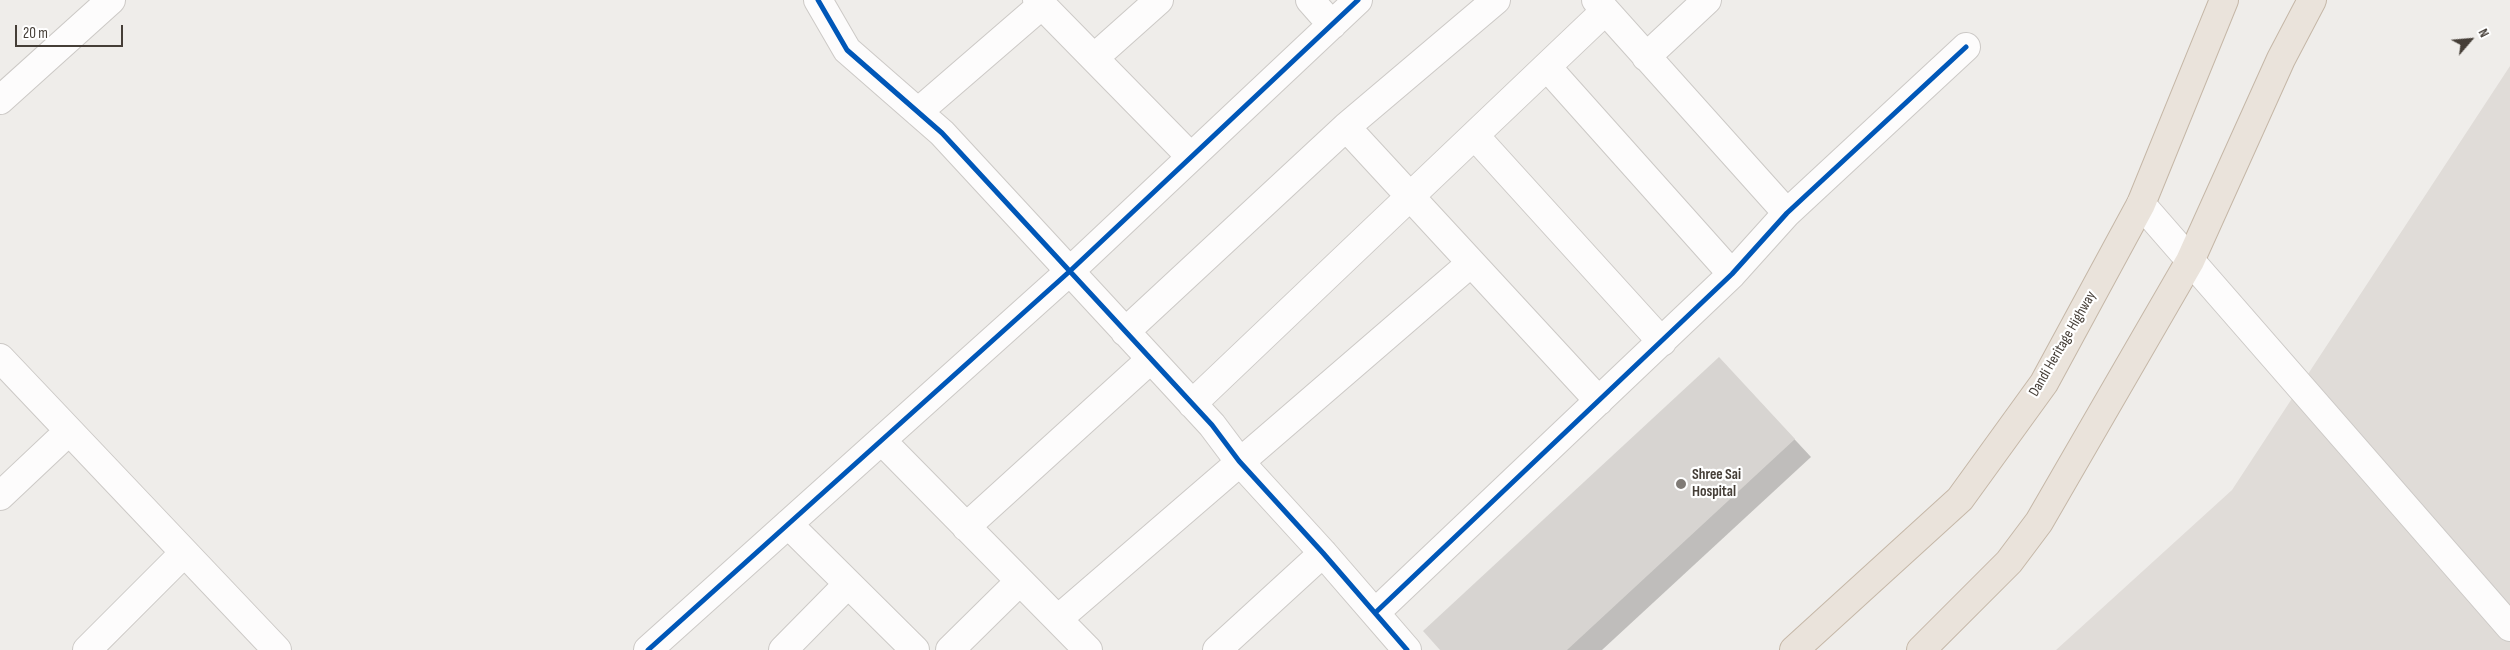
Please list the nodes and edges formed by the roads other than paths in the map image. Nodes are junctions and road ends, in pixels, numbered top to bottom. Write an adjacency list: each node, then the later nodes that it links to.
1 (111, 0): 17 (street)
2 (818, 0): 18 (street)
3 (1159, 0): 15 (street)
4 (1310, 0): 12 (street)
5 (1358, 0): 12 (street)
6 (1496, 0): 19 (street)
7 (1707, 0): 14 (street)
8 (2224, 0): 23 (highway, Dandi Heritage Highway)
9 (2312, 0): 25 (highway)
10 (1040, 3): 15 (street); 18 (street)
11 (1601, 5): 14 (street); 16 (street)
12 (1332, 25): 21 (street)
13 (1966, 47): 24 (street)
14 (1646, 57): 24 (street)
15 (1094, 58): 21 (street)
16 (1546, 67): 20 (street); 28 (street)
17 (0, 100)
18 (918, 112): 27 (street)
19 (1346, 127): 22 (street); 29 (street)
20 (1475, 136): 22 (street); 30 (street)
21 (1191, 157): 27 (street)
22 (1410, 197): 26 (street); 34 (street)
23 (2141, 204): 25 (street); 57 (highway, Dandi Heritage Highway)
24 (1787, 213): 28 (street)
25 (2190, 260): 47 (street); 58 (highway)
26 (1471, 263): 33 (street); 37 (street)
27 (1070, 271): 29 (street); 36 (street)
28 (1732, 274): 30 (street)
29 (1125, 332): 32 (street)
30 (1662, 342): 33 (street)
31 (0, 358): 35 (street)
32 (1151, 359): 34 (street); 40 (street)
33 (1599, 401): 45 (street)
34 (1192, 404): 37 (street)
35 (69, 430): 38 (street); 41 (street)
36 (882, 441): 39 (street); 40 (street)
37 (1239, 462): 42 (street); 46 (street)
38 (0, 496)
39 (788, 524): 44 (street); 50 (street)
40 (966, 527): 43 (street)
41 (184, 552): 48 (street); 49 (street)
42 (1323, 552): 45 (street); 55 (street)
43 (1020, 581): 46 (street); 53 (street)
44 (848, 584): 51 (street); 52 (street)
45 (1375, 613): 56 (street)
46 (1058, 619): 54 (street)
47 (2510, 627)
48 (87, 650)
49 (277, 650)
50 (648, 650)
51 (783, 650)
52 (915, 650)
53 (950, 650)
54 (1088, 650)
55 (1217, 650)
56 (1407, 650)
57 (1794, 650)
58 (1921, 650)

